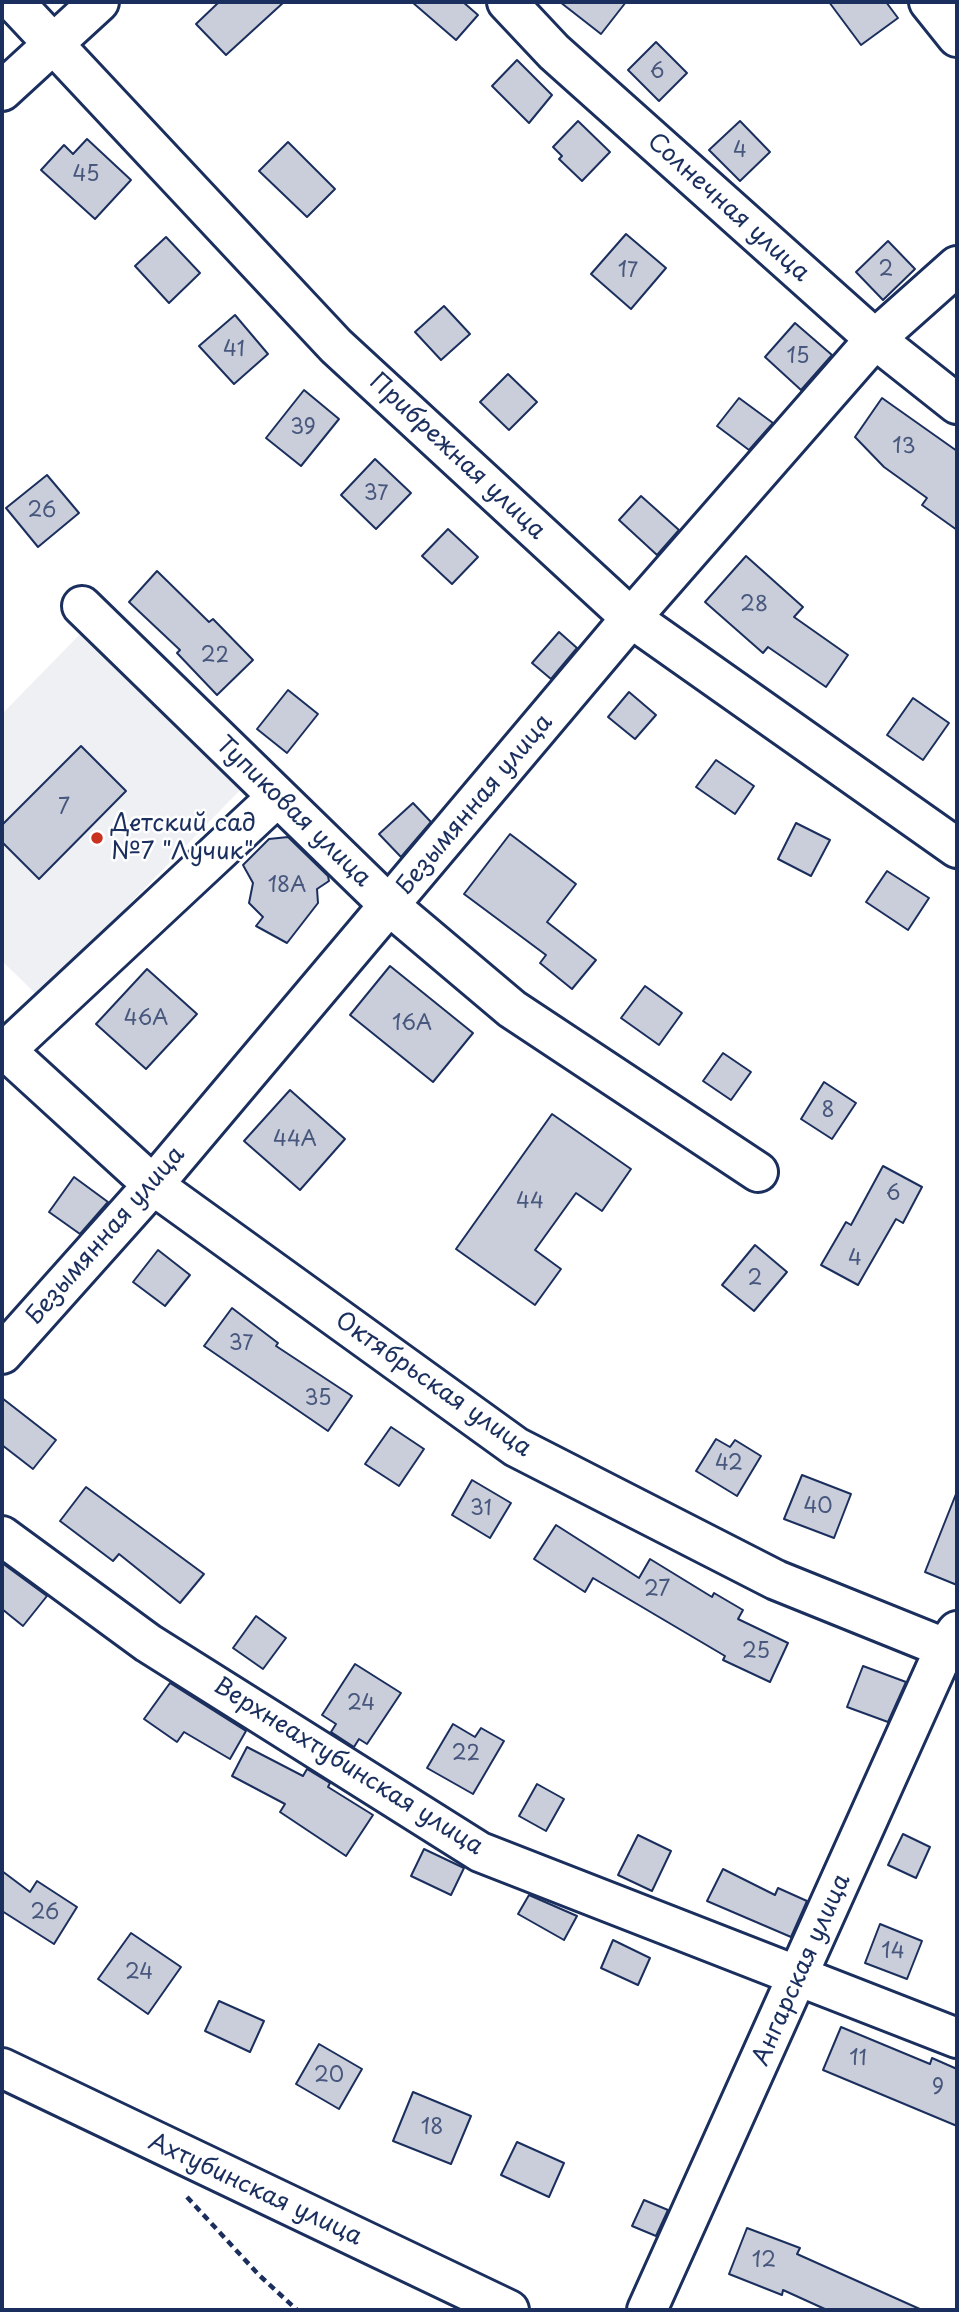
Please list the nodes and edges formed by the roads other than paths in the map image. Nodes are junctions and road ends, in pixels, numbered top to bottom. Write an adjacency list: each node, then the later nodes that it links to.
1 (14, 2): 6 (street, Прибрежная улица)
2 (99, 2): 6 (street)
3 (507, 2): 9 (street, Солнечная улица)
4 (929, 2): 5 (street)
5 (957, 37)
6 (52, 44): 7 (street); 12 (street, Прибрежная улица)
7 (2, 91)
8 (957, 266): 9 (street, Безымянная улица)
9 (875, 339): 10 (street, Солнечная улица); 12 (street, Безымянная улица)
10 (957, 404)
11 (82, 606): 13 (street, Тупиковая улица)
12 (631, 618): 14 (street, Прибрежная улица); 15 (street, Безымянная улица)
13 (276, 798): 15 (street, Тупиковая улица); 16 (street)
14 (957, 848)
15 (390, 906): 17 (street, Тупиковая улица); 18 (street, Безымянная улица)
16 (3, 1049): 18 (street, Октябрьская улица)
17 (758, 1172)
18 (153, 1185): 19 (street, Безымянная улица); 21 (street, Октябрьская улица)
19 (2, 1354)
20 (2, 1536): 22 (street, Верхнеахтубинская улица)
21 (953, 1644): 22 (street, Ангарская улица)
22 (800, 1978): 23 (street, Верхнеахтубинская улица); 26 (street, Ангарская улица)
23 (957, 2038)
24 (2, 2068): 25 (street, Ахтубинская улица)
25 (509, 2310)
26 (647, 2310)

